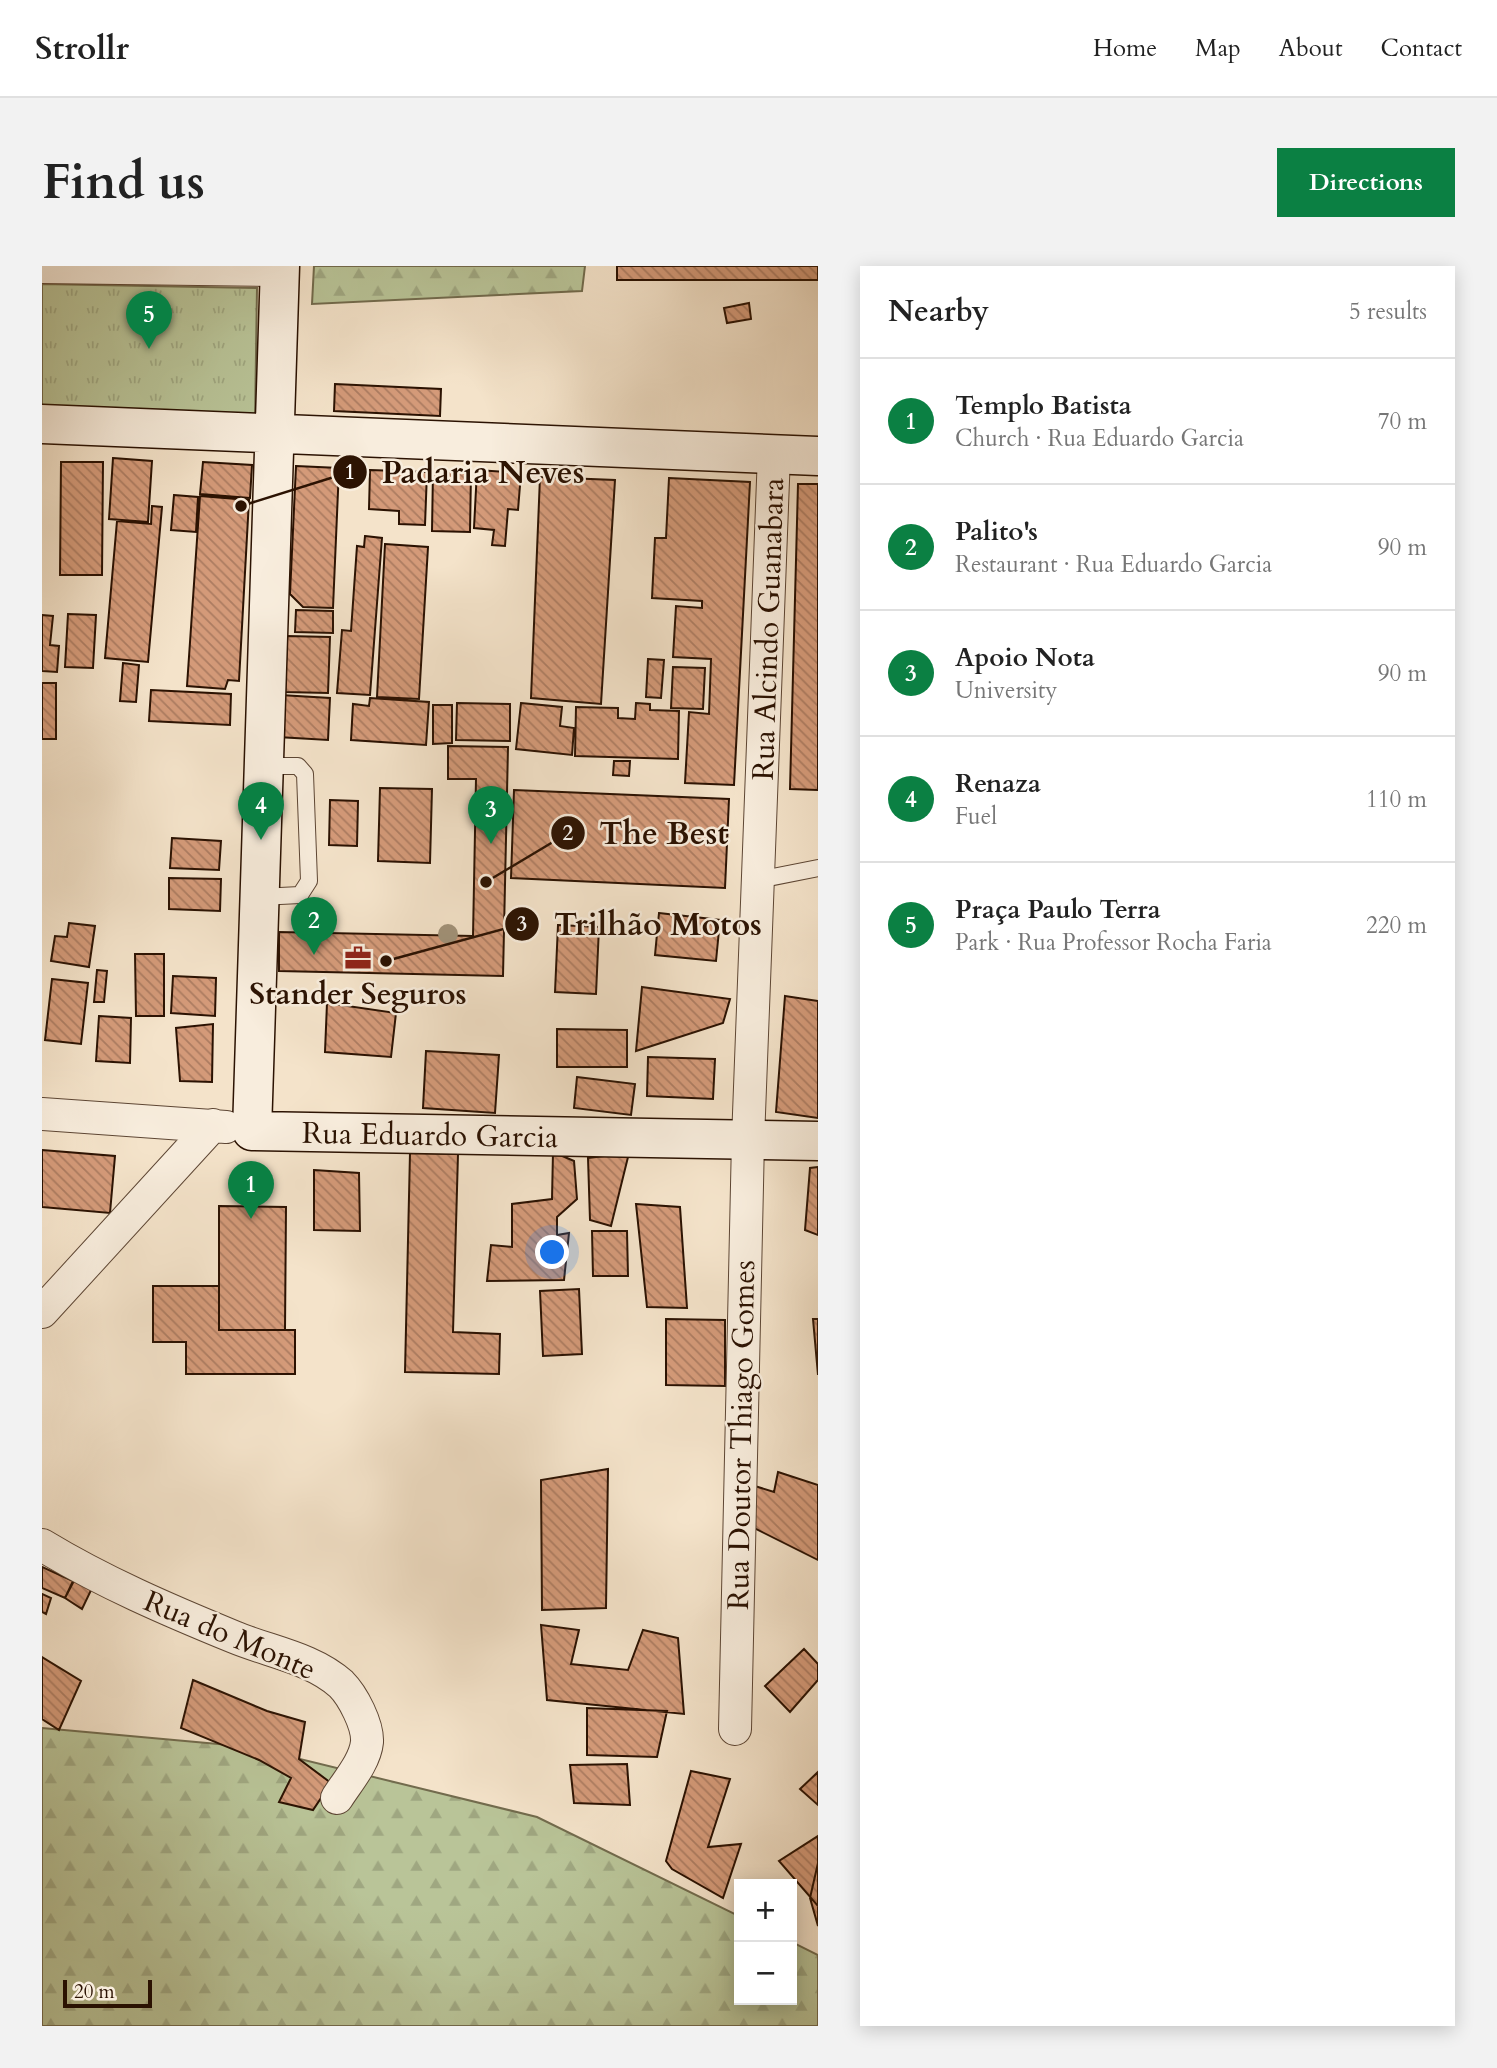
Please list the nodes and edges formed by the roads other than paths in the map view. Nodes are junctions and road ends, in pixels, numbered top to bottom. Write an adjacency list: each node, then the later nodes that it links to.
1 (42, 267): 2 (street)
2 (280, 268): 4 (main road)
3 (42, 424): 4 (main road)
4 (274, 435): 5 (main road); 11 (main road)
5 (774, 454): 6 (main road); 8 (street, Rua Alcindo Guanabara)
6 (818, 456)
7 (818, 868): 8 (lane)
8 (758, 880): 12 (street, Rua Alcindo Guanabara)
9 (42, 1114): 10 (street, Rua Eduardo Garcia)
10 (213, 1125): 11 (street, Rua Eduardo Garcia); 14 (street)
11 (252, 1131): 12 (main road, Rua Eduardo Garcia)
12 (748, 1140): 13 (main road, Rua Eduardo Garcia); 16 (street, Rua Doutor Thiago Gomes)
13 (818, 1141)
14 (42, 1312)
15 (42, 1545): 17 (street, Rua do Monte)
16 (735, 1729)
17 (337, 1798)

